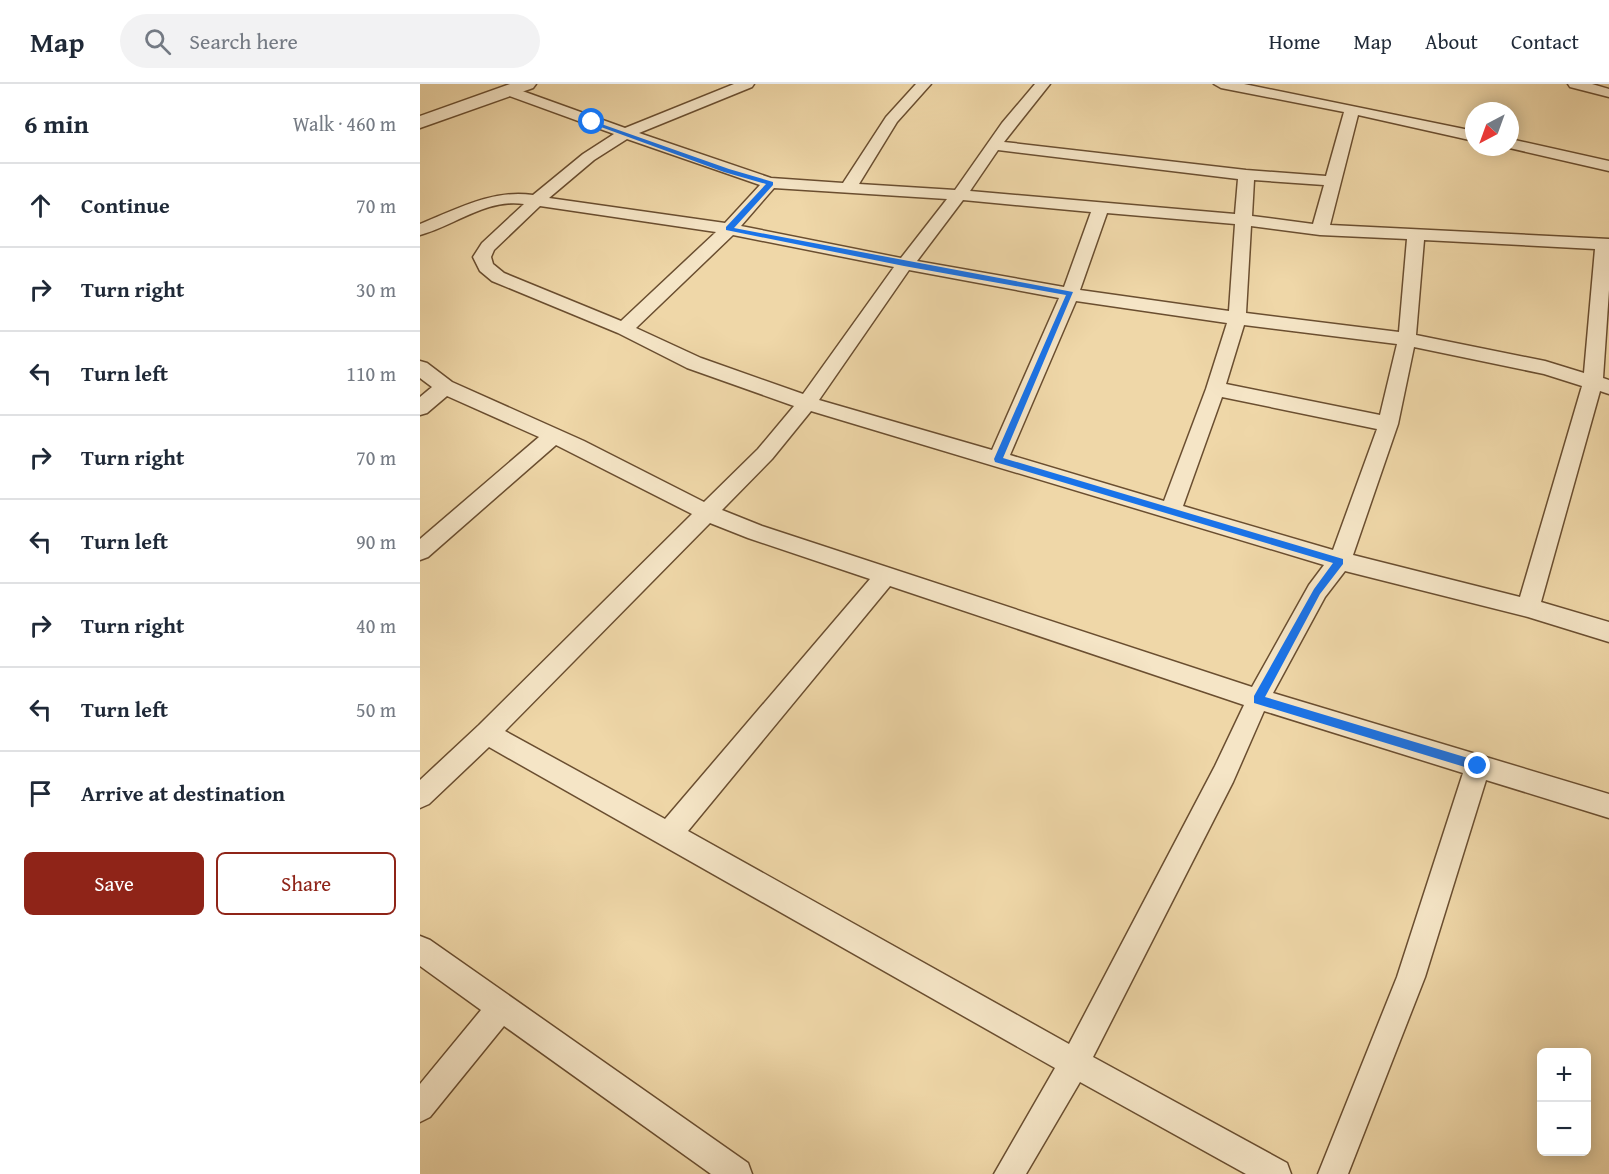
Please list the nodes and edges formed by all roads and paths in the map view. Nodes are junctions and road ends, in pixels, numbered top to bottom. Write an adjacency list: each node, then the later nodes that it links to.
1 (527, 84): 7 (street)
2 (747, 84): 11 (street)
3 (924, 84): 19 (street)
4 (1043, 84): 13 (street)
5 (1221, 84): 9 (street)
6 (1575, 84): 8 (street)
7 (509, 91): 10 (street); 11 (street)
8 (1609, 93)
9 (1352, 109): 12 (street); 17 (street)
10 (420, 122)
11 (628, 133): 18 (street); 21 (street)
12 (1465, 134)
13 (994, 145): 16 (street); 20 (street)
14 (1519, 146): 15 (street)
15 (1609, 166)
16 (1246, 175): 17 (street); 23 (street)
17 (1333, 182): 26 (street)
18 (770, 183): 19 (street); 24 (street)
19 (848, 188): 20 (street)
20 (959, 195): 22 (street); 29 (street)
21 (536, 202): 24 (street); 25 (street); 32 (street)
22 (1100, 209): 23 (street); 30 (street)
23 (1243, 220): 26 (street); 31 (street)
24 (729, 229): 29 (street); 32 (street)
25 (420, 230)
26 (1320, 230): 27 (street)
27 (1416, 236): 28 (street); 33 (street)
28 (1606, 244): 35 (street)
29 (904, 264): 30 (street); 38 (street)
30 (1070, 294): 31 (street); 42 (street)
31 (1237, 318): 33 (street); 37 (street)
32 (624, 329): 38 (street)
33 (1407, 339): 35 (street); 40 (street)
34 (420, 369): 36 (street)
35 (1601, 384): 48 (street)
36 (445, 387): 39 (street); 41 (street)
37 (1215, 389): 40 (street); 43 (street)
38 (807, 403): 42 (street); 44 (street)
39 (420, 408)
40 (1388, 424): 46 (street)
41 (554, 436): 44 (street); 45 (street)
42 (998, 459): 43 (street)
43 (1171, 511): 46 (street)
44 (708, 513): 47 (street); 51 (street)
45 (420, 551)
46 (1340, 561): 48 (street); 50 (street)
47 (886, 576): 50 (street); 55 (street)
48 (1528, 608): 49 (street)
49 (1609, 632)
50 (1258, 699): 52 (street); 58 (street)
51 (487, 733): 53 (street); 55 (street)
52 (1478, 766): 54 (street); 63 (street)
53 (420, 796)
54 (1609, 806)
55 (669, 834): 58 (street)
56 (420, 950): 57 (street)
57 (502, 1006): 59 (street); 60 (street)
58 (1074, 1064): 61 (street); 62 (street)
59 (420, 1107)
60 (737, 1174)
61 (1009, 1174)
62 (1276, 1174)
63 (1333, 1174)

